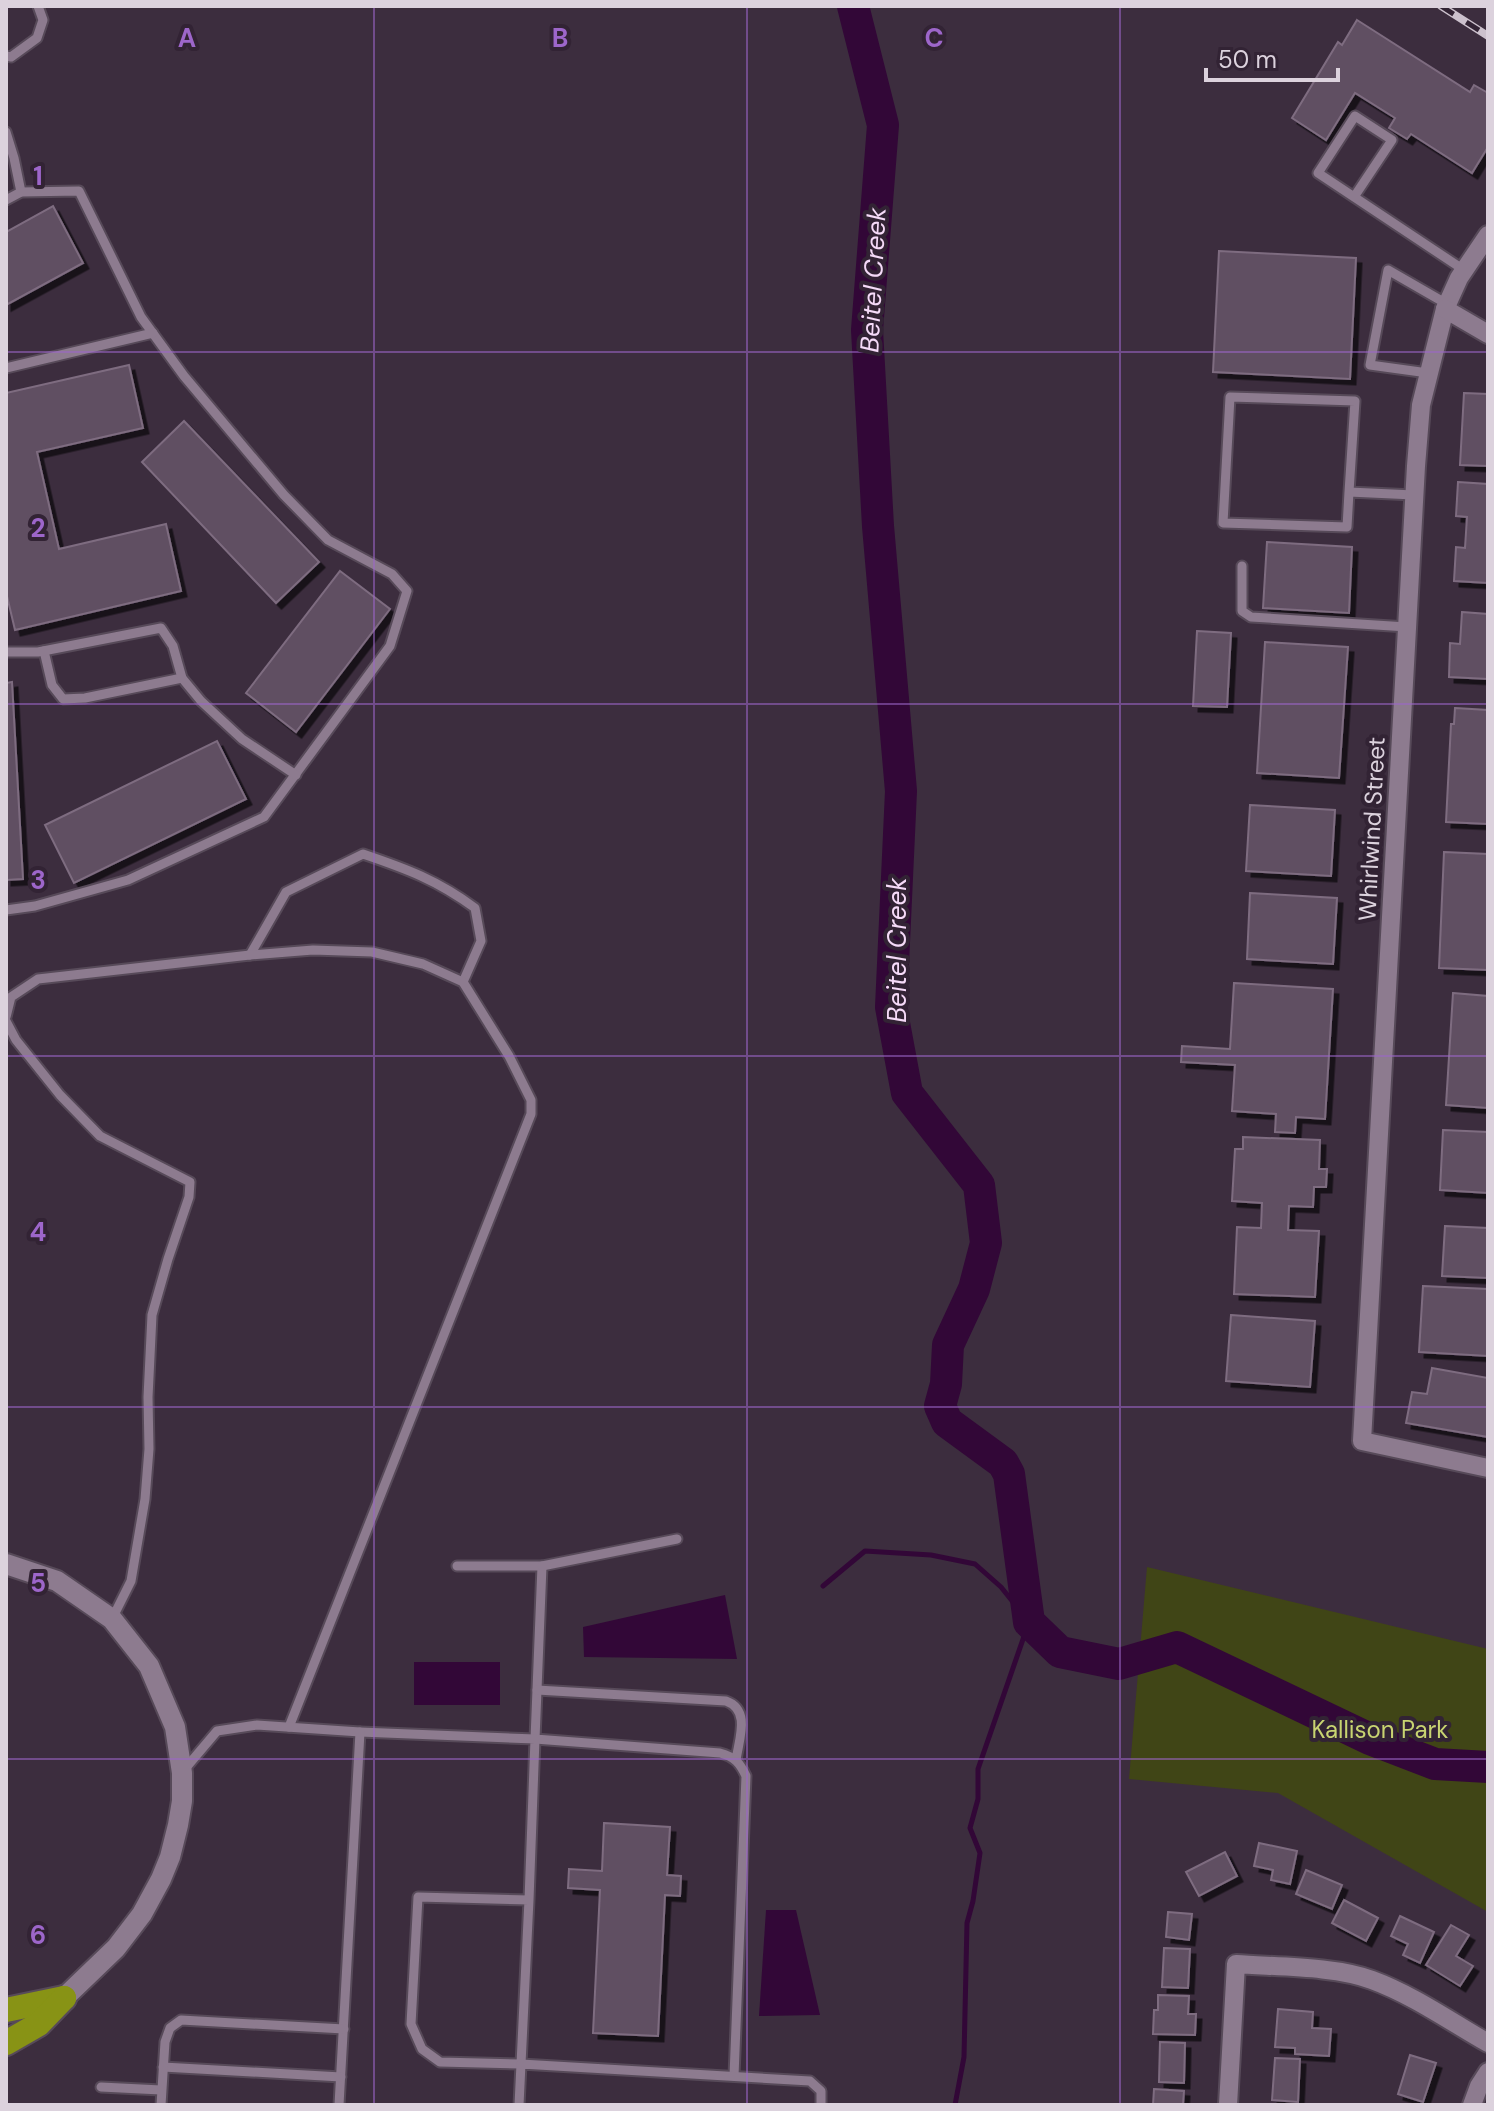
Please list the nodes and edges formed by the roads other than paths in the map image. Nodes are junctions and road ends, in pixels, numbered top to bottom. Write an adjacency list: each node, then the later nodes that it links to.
1 (38, 6): 2 (lane)
2 (6, 56)
3 (6, 132): 4 (lane)
4 (21, 192): 6 (lane); 10 (lane)
5 (1354, 197): 5 (lane); 8 (lane)
6 (6, 200)
7 (1488, 235): 8 (street, Whirlwind Street)
8 (1464, 270): 9 (street, Whirlwind Street)
9 (1446, 307): 11 (street); 13 (street, Whirlwind Street); 13 (lane)
10 (153, 333): 12 (lane); 21 (lane)
11 (1488, 334)
12 (6, 368)
13 (1428, 373): 15 (street, Whirlwind Street)
14 (1349, 492): 14 (lane); 15 (lane)
15 (1414, 495): 17 (street, Whirlwind Street)
16 (1242, 566): 17 (lane)
17 (1407, 627): 26 (street, Whirlwind Street)
18 (44, 651): 19 (lane); 20 (lane); 20 (lane)
19 (6, 652)
20 (182, 678): 21 (lane)
21 (296, 775): 22 (lane)
22 (6, 910)
23 (250, 955): 24 (lane); 24 (lane); 25 (lane)
24 (463, 982): 33 (lane)
25 (6, 1019): 31 (lane)
26 (1488, 1468)
27 (677, 1539): 30 (lane)
28 (6, 1564): 31 (street)
29 (457, 1566): 30 (lane)
30 (542, 1566): 32 (lane)
31 (112, 1619): 37 (street)
32 (537, 1690): 35 (lane); 36 (lane)
33 (289, 1727): 34 (lane); 37 (lane)
34 (360, 1732): 35 (lane); 41 (lane)
35 (535, 1739): 36 (lane); 38 (lane)
36 (736, 1760): 47 (lane)
37 (182, 1773): 39 (street)
38 (529, 1900): 44 (lane); 44 (lane)
39 (64, 1998): 40 (highway); 42 (highway)
40 (6, 2010)
41 (344, 2029): 45 (lane); 48 (lane)
42 (6, 2043)
43 (1488, 2043): 55 (street)
44 (521, 2064): 47 (lane); 53 (lane)
45 (163, 2067): 48 (lane); 50 (lane)
46 (1488, 2072): 56 (street)
47 (734, 2076): 54 (lane)
48 (341, 2077): 52 (lane)
49 (101, 2087): 50 (lane)
50 (161, 2090): 51 (lane)
51 (161, 2105)
52 (339, 2105)
53 (519, 2105)
54 (821, 2105)
55 (1228, 2105)
56 (1472, 2105)

